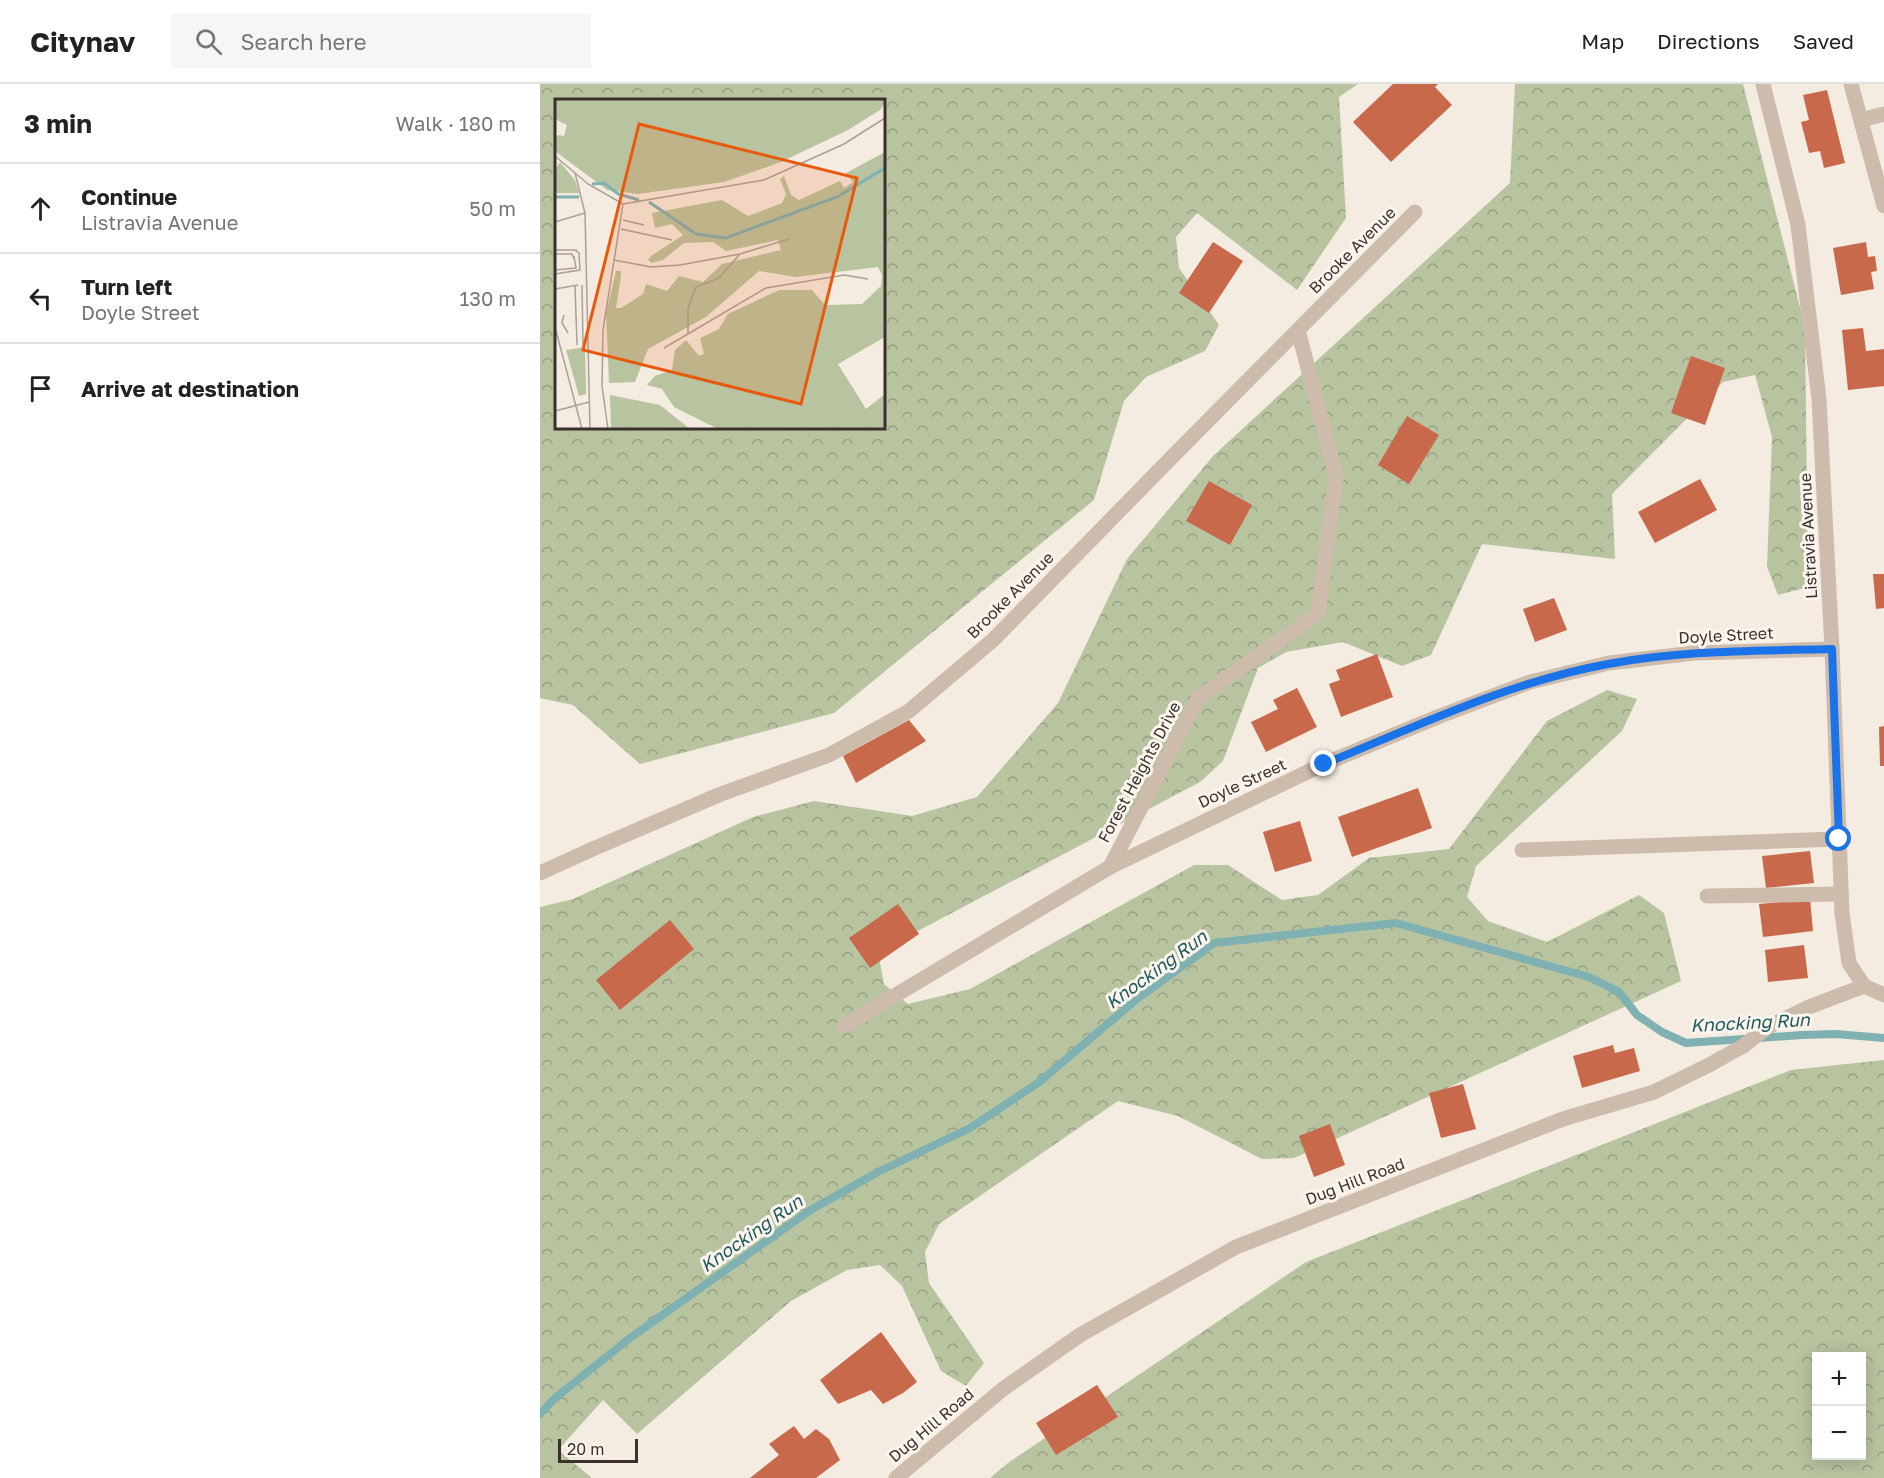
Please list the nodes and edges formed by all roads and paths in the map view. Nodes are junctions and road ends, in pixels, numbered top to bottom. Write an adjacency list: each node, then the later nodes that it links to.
1 (1763, 84): 8 (street, Listravia Avenue)
2 (1851, 84): 4 (street)
3 (1884, 114): 4 (street)
4 (1861, 120): 5 (street)
5 (1884, 206)
6 (1415, 212): 7 (street, Brooke Avenue)
7 (1298, 330): 11 (street, Forest Heights Drive); 12 (street, Brooke Avenue)
8 (1832, 649): 9 (street, Listravia Avenue); 11 (street, Doyle Street)
9 (1839, 839): 10 (street); 13 (street, Listravia Avenue)
10 (1522, 850)
11 (1110, 867): 17 (street, Doyle Street)
12 (540, 873)
13 (1841, 894): 14 (street); 15 (street, Listravia Avenue)
14 (1707, 896)
15 (1864, 986): 16 (street); 18 (street, Dug Hill Road)
16 (1884, 995)
17 (844, 1026)
18 (896, 1478)

